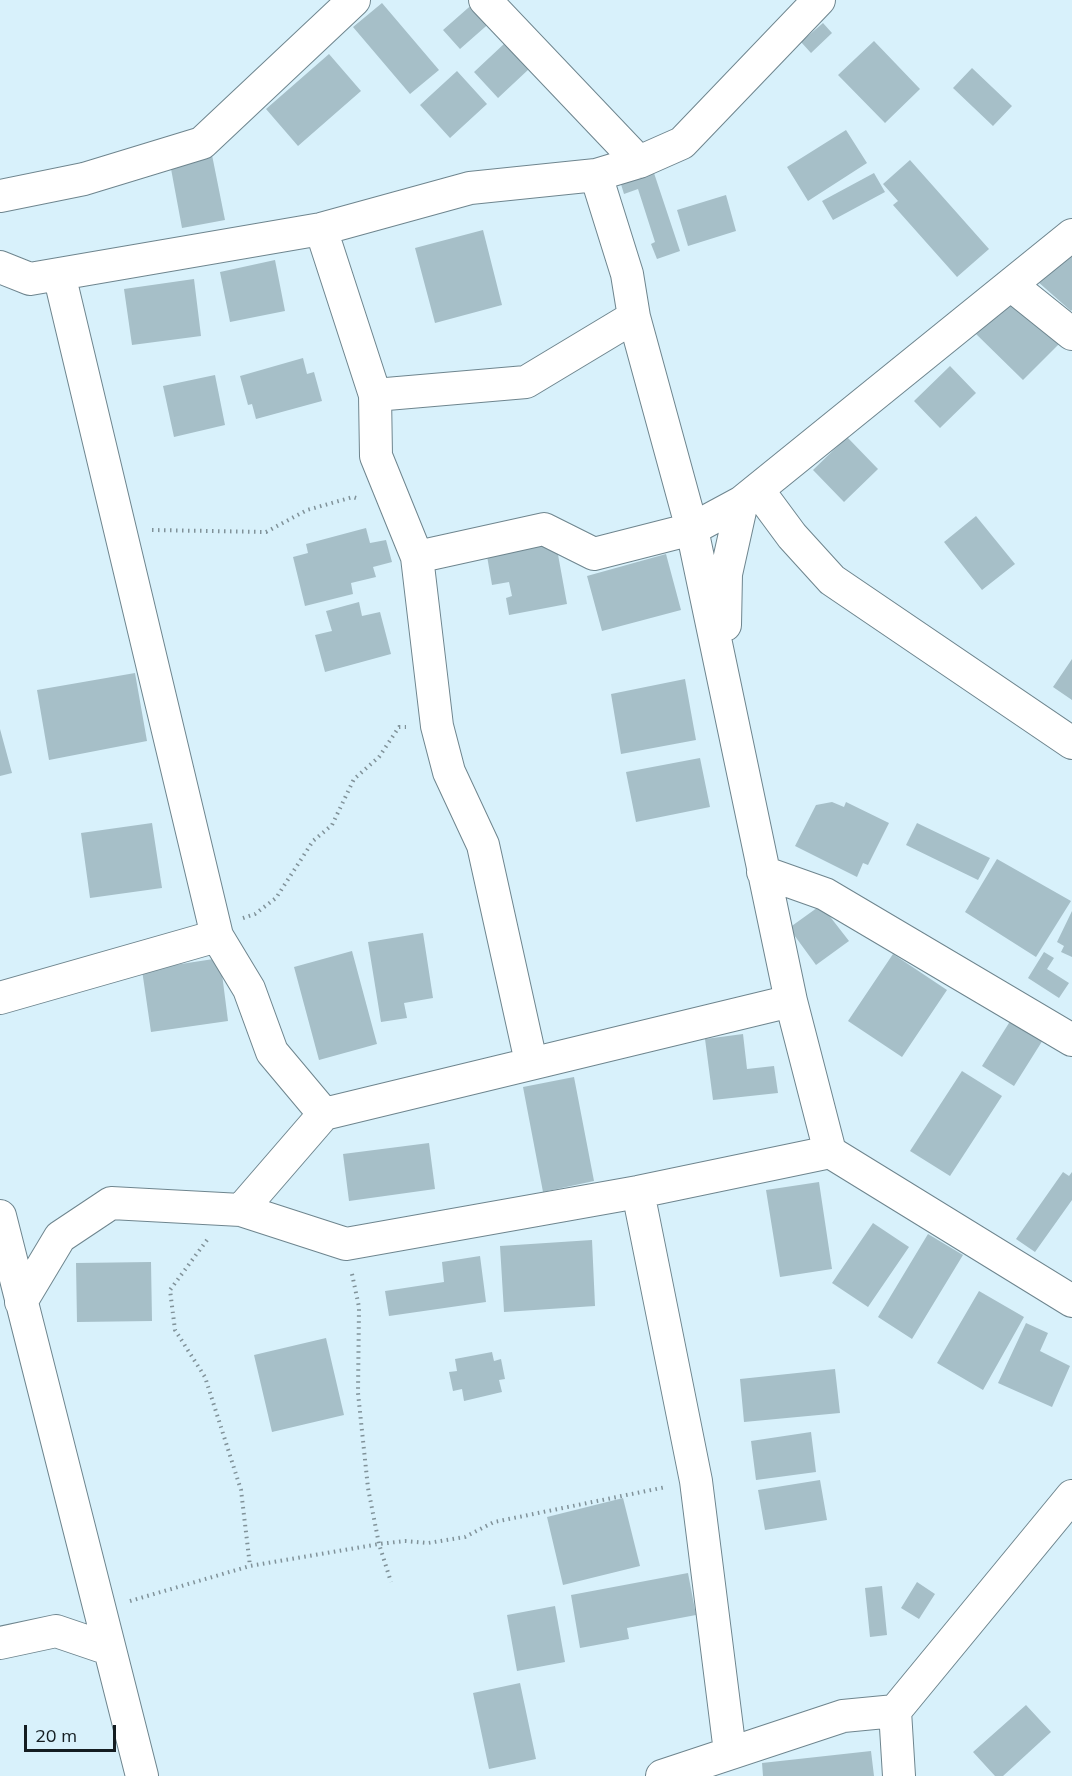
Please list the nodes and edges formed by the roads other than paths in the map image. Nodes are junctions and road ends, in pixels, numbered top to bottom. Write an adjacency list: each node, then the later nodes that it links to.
1 (354, 0): 6 (street)
2 (485, 0): 4 (street)
3 (819, 0): 4 (street)
4 (639, 162): 5 (street)
5 (596, 175): 7 (street); 12 (street)
6 (0, 196)
7 (321, 229): 10 (street); 14 (street)
8 (1072, 235): 11 (street)
9 (0, 267): 10 (street)
10 (59, 274): 21 (street)
11 (1011, 285): 13 (street); 15 (street)
12 (634, 317): 14 (street); 16 (street)
13 (1072, 334)
14 (375, 395): 17 (street)
15 (750, 496): 16 (street); 18 (street); 19 (street)
16 (692, 529): 17 (street); 18 (street)
17 (417, 557): 25 (street)
18 (725, 688): 20 (street)
19 (1072, 742)
20 (763, 872): 23 (street); 24 (street)
21 (215, 931): 22 (street); 26 (street)
22 (0, 998)
23 (791, 1001): 25 (street); 27 (street)
24 (1072, 1040)
25 (531, 1062): 26 (street)
26 (324, 1114): 29 (street)
27 (830, 1152): 28 (street); 31 (street)
28 (638, 1192): 29 (street); 39 (street)
29 (236, 1209): 32 (street)
30 (0, 1216): 32 (street)
31 (1072, 1301)
32 (21, 1302): 34 (street)
33 (1072, 1496): 38 (street)
34 (97, 1601): 35 (street); 37 (street)
35 (56, 1631): 36 (street); 37 (street)
36 (0, 1643)
37 (109, 1649): 40 (street)
38 (895, 1711): 39 (street); 42 (street)
39 (730, 1752): 41 (street)
40 (142, 1776)
41 (662, 1776)
42 (899, 1776)

